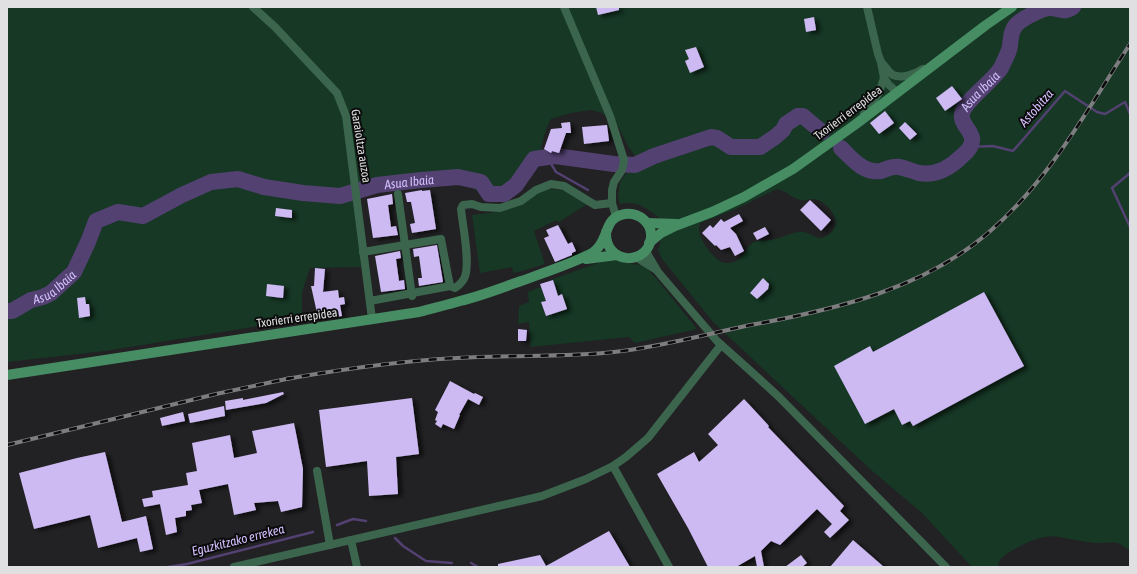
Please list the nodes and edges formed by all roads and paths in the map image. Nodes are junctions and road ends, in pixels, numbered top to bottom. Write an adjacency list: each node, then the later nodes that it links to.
1 (253, 7): 19 (street, Garaioltza auzoa)
2 (564, 7): 12 (street)
3 (867, 7): 5 (street)
4 (1012, 7): 6 (street, Txorierri errepidea)
5 (881, 62): 7 (street); 8 (street)
6 (934, 64): 7 (street); 9 (street, Txorierri errepidea)
7 (892, 74): 9 (street)
8 (884, 78): 9 (street); 10 (street)
9 (897, 92): 10 (street, Txorierri errepidea)
10 (854, 125): 14 (street, Txorierri errepidea)
11 (398, 194): 17 (street)
12 (612, 203): 13 (street); 24 (street)
13 (616, 217): 15 (street, Txorierri errepidea); 16 (street, Txorierri errepidea)
14 (689, 221): 15 (street, Txorierri errepidea); 18 (street, Txorierri errepidea)
15 (647, 223): 18 (street)
16 (606, 232): 20 (street); 22 (street, Txorierri errepidea)
17 (405, 245): 19 (street); 24 (street); 25 (street)
18 (648, 246): 21 (street, Txorierri errepidea); 23 (street)
19 (363, 252): 26 (street, Garaioltza auzoa)
20 (617, 255): 21 (street, Txorierri errepidea); 22 (street, Txorierri errepidea)
21 (636, 257): 23 (street)
22 (572, 262): 27 (street, Txorierri errepidea)
23 (658, 272): 28 (street)
24 (450, 286): 25 (street)
25 (412, 294): 26 (street)
26 (370, 300): 27 (street, Garaioltza auzoa)
27 (372, 319): 29 (street, Txorierri errepidea)
28 (721, 345): 30 (street); 37 (street)
29 (7, 374)
30 (613, 466): 32 (street); 36 (street)
31 (316, 472): 33 (street)
32 (351, 540): 33 (street); 35 (street)
33 (330, 545): 34 (street)
34 (234, 567)
35 (357, 567)
36 (669, 567)
37 (946, 567)

